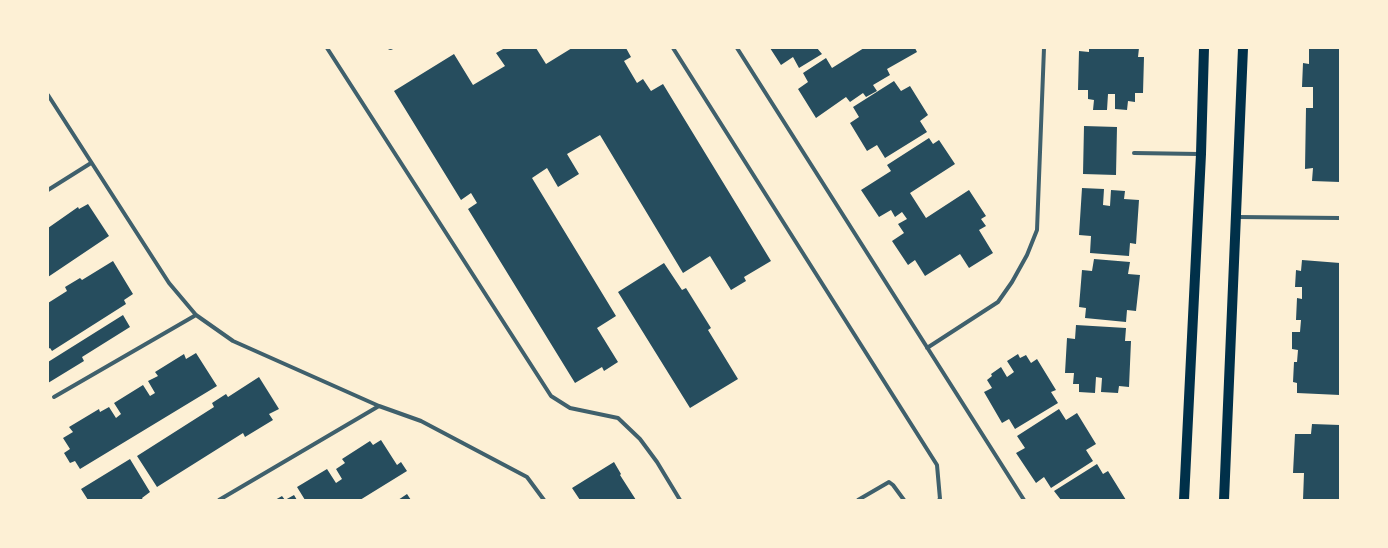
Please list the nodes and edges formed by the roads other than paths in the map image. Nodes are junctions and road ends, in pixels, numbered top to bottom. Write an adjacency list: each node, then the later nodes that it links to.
1 (327, 48): 20 (lane)
2 (673, 48): 23 (lane)
3 (737, 48): 15 (lane)
4 (1044, 48): 15 (lane)
5 (1204, 48): 9 (main road)
6 (1243, 48): 12 (main road)
7 (48, 95): 10 (lane)
8 (1134, 153): 9 (lane)
9 (1201, 154): 25 (main road)
10 (90, 162): 11 (lane); 14 (lane)
11 (48, 190)
12 (1236, 217): 13 (lane); 26 (main road)
13 (1340, 218)
14 (196, 315): 16 (lane); 17 (lane)
15 (927, 348): 24 (lane)
16 (54, 398)
17 (379, 406): 18 (lane); 19 (lane)
18 (219, 500)
19 (544, 500)
20 (680, 500)
21 (858, 500): 22 (lane)
22 (904, 500)
23 (939, 500)
24 (1024, 500)
25 (1184, 500)
26 (1224, 500)

